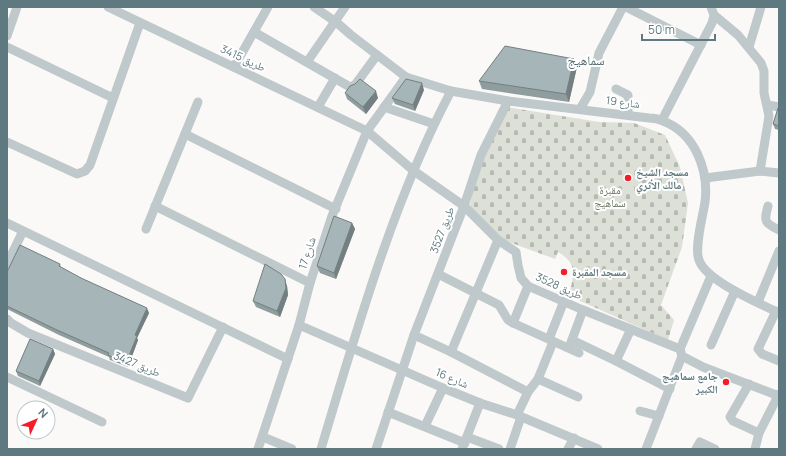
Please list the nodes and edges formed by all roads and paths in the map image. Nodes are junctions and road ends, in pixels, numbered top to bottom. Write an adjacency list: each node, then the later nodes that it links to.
1 (17, 7): 13 (street)
2 (108, 7): 11 (street, طريق 3415)
3 (268, 7): 12 (street)
4 (314, 7): 10 (street)
5 (345, 7): 10 (street)
6 (623, 7): 31 (street)
7 (626, 7): 14 (street)
8 (761, 7): 16 (street)
9 (713, 11): 14 (street); 16 (street)
10 (336, 22): 17 (street); 18 (street)
11 (140, 23): 19 (street, طريق 3415); 24 (street)
12 (254, 32): 18 (street); 19 (street)
13 (7, 36)
14 (701, 45): 33 (street)
15 (7, 47): 24 (street)
16 (748, 47): 27 (street)
17 (376, 55): 20 (street); 21 (street)
18 (307, 62): 21 (street)
19 (234, 67): 28 (street, طريق 3415)
20 (406, 77): 22 (street, شارع 19); 30 (street, شارع 17)
21 (335, 78): 28 (street)
22 (452, 90): 25 (street, شارع 19); 34 (street)
23 (616, 90): 32 (street)
24 (113, 98): 37 (street)
25 (508, 101): 31 (street, شارع 19); 43 (street, طريق 3527)
26 (198, 102): 36 (street)
27 (768, 105): 29 (street); 39 (street)
28 (318, 107): 35 (street, طريق 3415)
29 (779, 107)
30 (384, 108): 34 (street); 35 (street, شارع 17)
31 (580, 109): 32 (street, شارع 19)
32 (628, 115): 33 (street, شارع 19)
33 (662, 120): 41 (street, شارع 19)
34 (434, 124): 38 (street)
35 (367, 131): 38 (street, طريق 3415); 45 (street, شارع 17)
36 (185, 134): 42 (street); 45 (street)
37 (7, 142)
38 (414, 171): 43 (street, طريق 3528); 72 (street)
39 (760, 171): 40 (street); 41 (street)
40 (779, 173)
41 (705, 178): 54 (street, شارع 19)
42 (156, 206): 47 (street); 55 (street)
43 (464, 206): 50 (street, طريق 3528); 53 (street, طريق 3527)
44 (768, 206): 48 (street)
45 (336, 209): 55 (street, شارع 17)
46 (7, 223): 49 (street)
47 (146, 229)
48 (779, 230)
49 (23, 231): 52 (street); 66 (street)
50 (498, 240): 56 (street, طريق 3528); 58 (street)
51 (779, 251): 60 (street)
52 (7, 264)
53 (438, 274): 58 (street); 68 (street, طريق 3527)
54 (711, 276): 57 (street); 75 (street)
55 (310, 283): 65 (street, شارع 17)
56 (528, 286): 59 (street, طريق 3528); 64 (street)
57 (735, 291): 60 (street); 71 (street)
58 (475, 294): 64 (street); 73 (street)
59 (564, 301): 61 (street, طريق 3528); 69 (street)
60 (758, 302): 62 (street)
61 (583, 310): 67 (street, طريق 3528); 70 (street)
62 (778, 312): 78 (street)
63 (7, 319): 66 (street, طريق 3427)
64 (513, 323): 69 (street)
65 (299, 325): 72 (street, شارع 16); 76 (street, شارع 17)
66 (222, 326): 76 (street)
67 (631, 329): 75 (street, طريق 3528); 77 (street)
68 (414, 335): 73 (street); 79 (street, طريق 3527)
69 (551, 340): 70 (street); 81 (street)
70 (570, 345): 74 (street); 77 (street)
71 (711, 345)
72 (351, 348): 79 (street, شارع 16); 101 (street)
73 (451, 352): 85 (street)
74 (579, 353)
75 (681, 353): 82 (street, طريق 3528); 84 (street)
76 (288, 358): 96 (street, شارع 17)
77 (616, 361): 84 (street)
78 (779, 362)
79 (402, 370): 83 (street, شارع 16); 90 (street, طريق 3527)
80 (7, 377): 93 (street)
81 (538, 379): 85 (street); 87 (street)
82 (749, 384): 86 (street, طريق 3528); 95 (street)
83 (443, 388): 88 (street, شارع 16); 94 (street)
84 (670, 389): 92 (street)
85 (528, 392): 91 (street)
86 (779, 395): 95 (street)
87 (578, 397)
88 (480, 403): 91 (street, شارع 16); 98 (street)
89 (640, 411): 92 (street)
90 (388, 412): 94 (street); 102 (street, طريق 3527)
91 (519, 416): 97 (street, شارع 16); 104 (street)
92 (659, 416): 107 (street)
93 (102, 422)
94 (425, 426): 98 (street)
95 (759, 433): 110 (street)
96 (263, 437): 99 (street, شارع 17); 100 (street)
97 (574, 438): 105 (street); 106 (street, شارع 16)
98 (464, 443): 103 (street)
99 (258, 449)
100 (292, 449)
101 (321, 449)
102 (376, 449)
103 (498, 449)
104 (510, 449)
105 (568, 449)
106 (598, 449)
107 (646, 449)
108 (696, 449): 109 (street)
109 (715, 449)
110 (755, 449)

